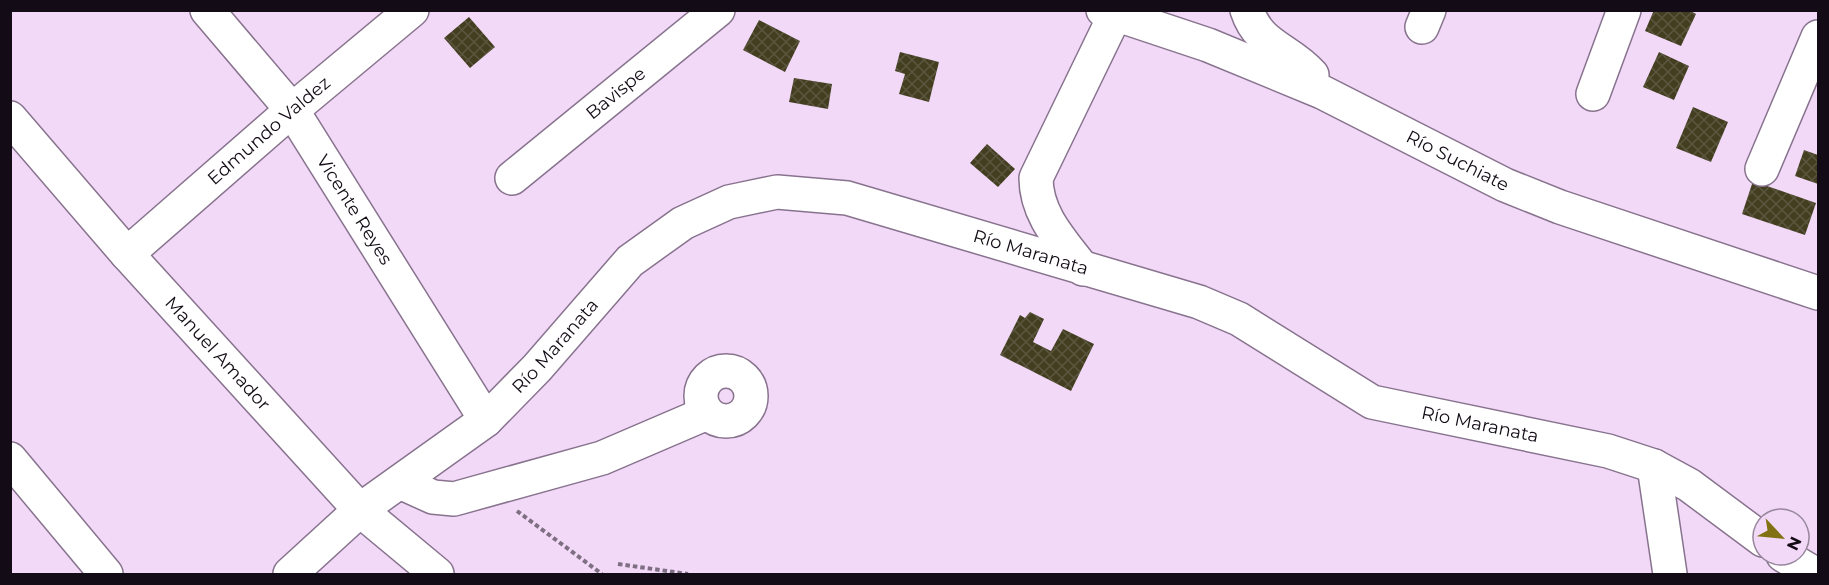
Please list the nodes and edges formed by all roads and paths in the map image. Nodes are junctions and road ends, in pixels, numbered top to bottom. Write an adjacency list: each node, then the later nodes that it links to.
1 (207, 10): 10 (street, Vicente Reyes)
2 (412, 10): 10 (street, Edmundo Valdez)
3 (718, 10): 13 (street, Bavispe)
4 (1247, 10): 8 (street)
5 (1624, 10): 9 (street)
6 (1109, 13): 8 (street, Río Suchiate); 15 (street)
7 (1818, 37): 12 (street)
8 (1322, 92): 16 (street, Río Suchiate)
9 (1593, 94)
10 (292, 110): 14 (street, Edmundo Valdez); 18 (street, Vicente Reyes)
11 (10, 118): 14 (street, Manuel Amador)
12 (1762, 169)
13 (512, 178)
14 (127, 254): 23 (street, Manuel Amador)
15 (1083, 269): 18 (street, Río Maranata); 20 (street, Río Maranata)
16 (1818, 293)
17 (707, 413): 22 (street)
18 (486, 420): 21 (street, Río Maranata)
19 (10, 459): 26 (street)
20 (1654, 466): 24 (street, Río Maranata); 31 (street)
21 (402, 483): 22 (street); 23 (street, Río Maranata)
22 (488, 489): 29 (path)
23 (360, 510): 27 (street); 28 (street, Manuel Amador)
24 (1751, 531)
25 (618, 564): 30 (path)
26 (106, 574)
27 (290, 574)
28 (437, 574)
29 (602, 574)
30 (688, 574)
31 (1670, 574)

